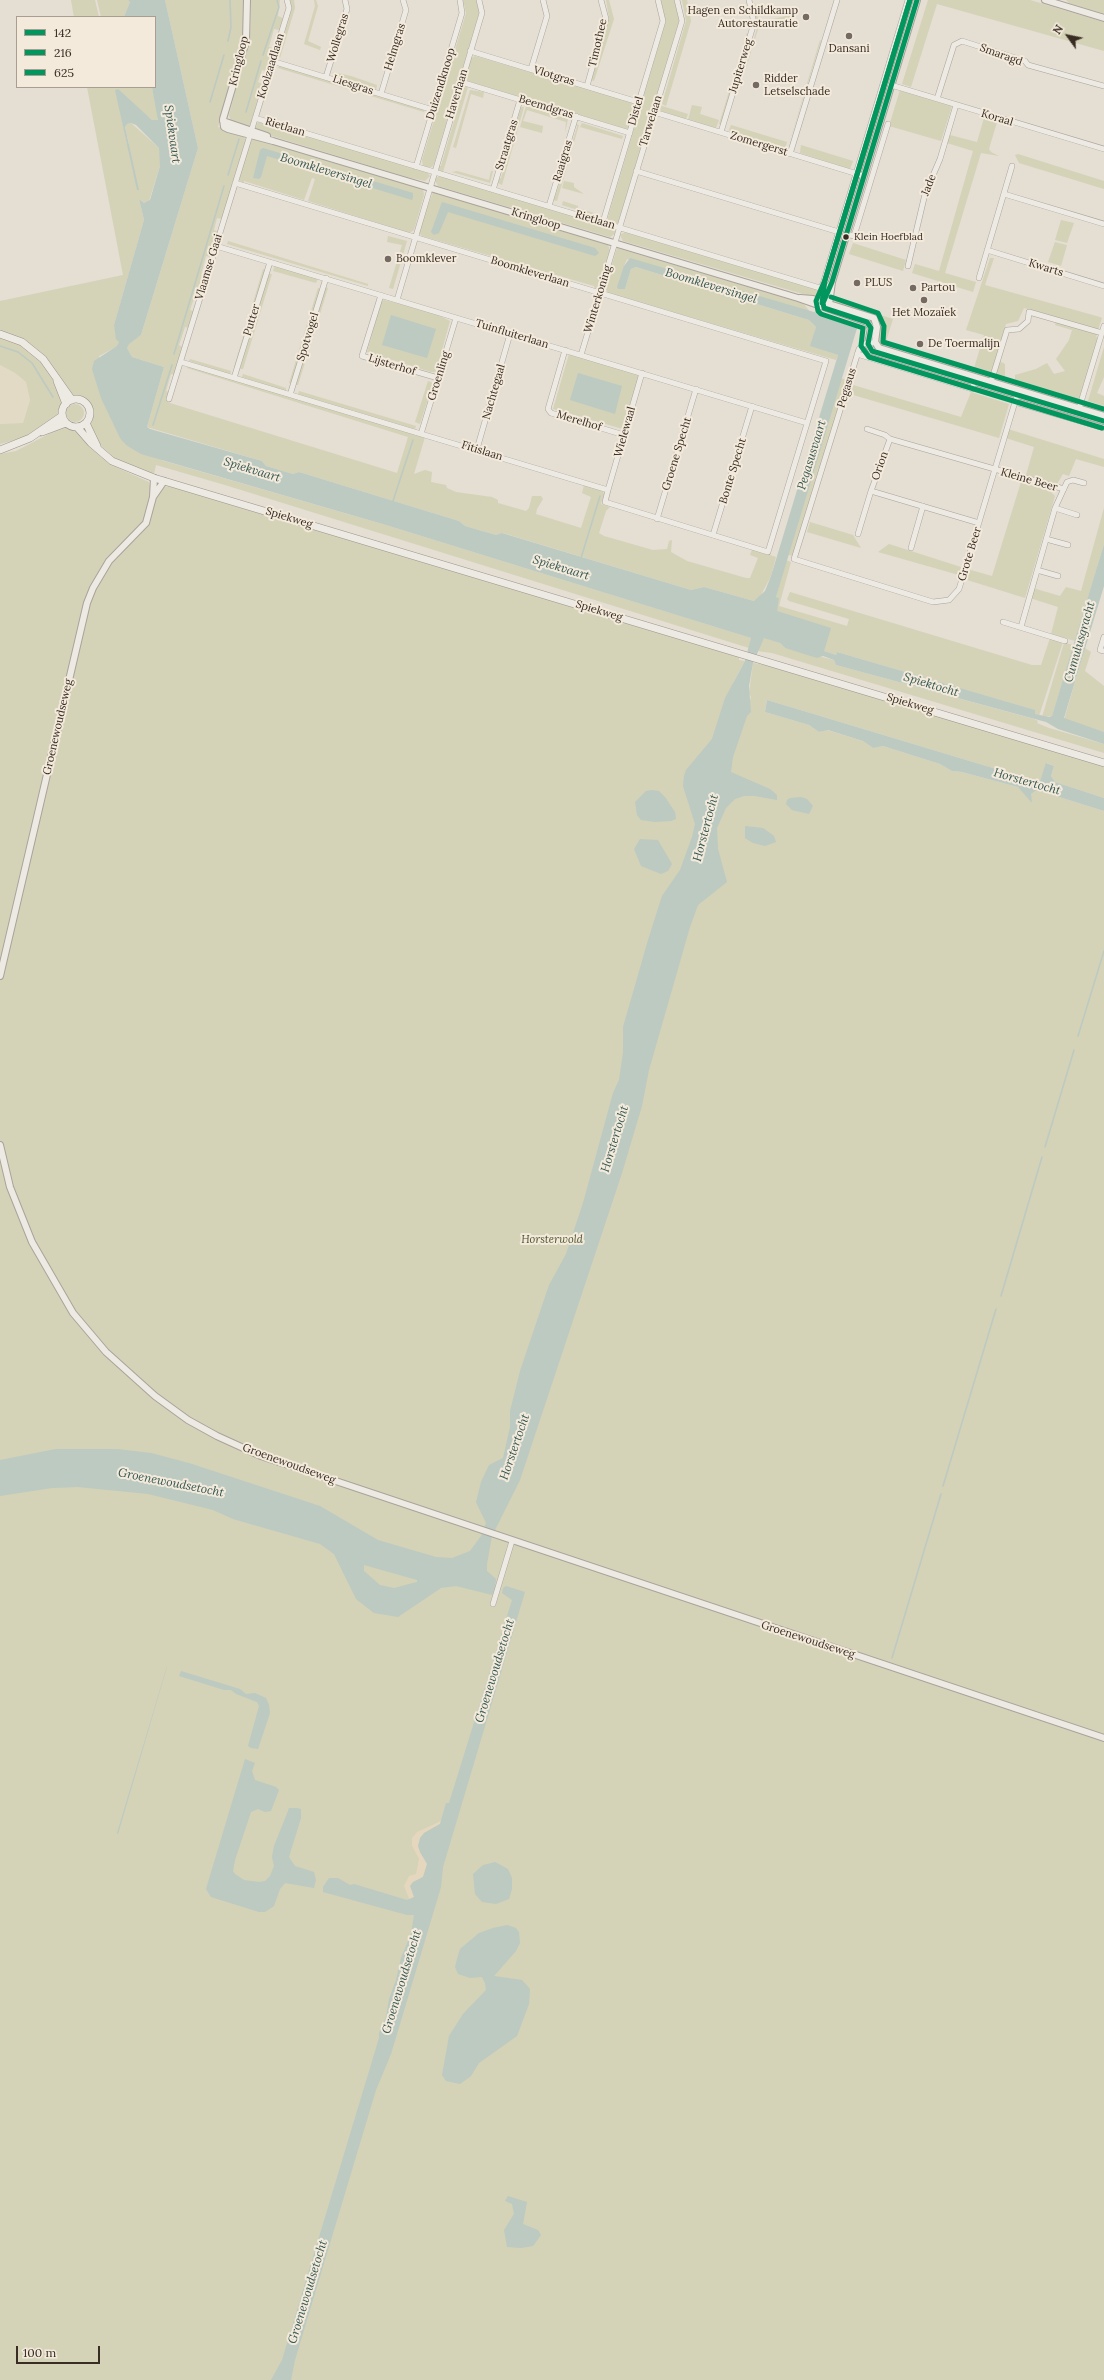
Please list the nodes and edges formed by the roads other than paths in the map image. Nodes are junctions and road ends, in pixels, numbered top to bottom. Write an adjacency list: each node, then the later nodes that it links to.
1 (247, 0): 37 (street, Kringloop)
2 (287, 0): 19 (street, Koolzaadlaan)
3 (345, 0): 21 (street, Wollegras)
4 (403, 0): 26 (street, Helmgras)
5 (460, 0): 31 (street, Duizendknoop)
6 (479, 0): 18 (street, Haverlaan)
7 (543, 0): 20 (street)
8 (602, 0): 24 (street, Timothee)
9 (658, 0): 29 (street, Distel)
10 (677, 0): 32 (street, Tarwelaan)
11 (749, 0): 36 (street, Jupiterweg)
12 (837, 0): 42 (street)
13 (908, 0): 47 (street, Rietlaan)
14 (916, 0): 23 (street)
15 (1045, 0): 16 (street)
16 (1062, 2): 17 (street)
17 (1104, 18)
18 (470, 51): 20 (street, Vlotgras); 22 (street, Haverlaan)
19 (272, 61): 21 (street, Liesgras); 34 (street, Koolzaadlaan)
20 (531, 69): 24 (street, Vlotgras)
21 (326, 77): 26 (street, Liesgras)
22 (461, 82): 28 (street, Beemdgras); 46 (street, Haverlaan)
23 (891, 85): 27 (street, Koraal); 39 (street)
24 (587, 86): 29 (street, Vlotgras)
25 (1104, 86): 27 (street, Smaragd)
26 (381, 94): 31 (street, Liesgras)
27 (937, 99): 30 (street, Koraal)
28 (520, 100): 33 (street, Beemdgras); 51 (street, Straatgras)
29 (638, 102): 38 (street, Distel)
30 (956, 105): 41 (street, Koraal); 64 (street, Jade)
31 (433, 110): 44 (street, Duizendknoop)
32 (654, 112): 36 (street, Zomergerst); 45 (street, Tarwelaan)
33 (576, 116): 38 (street, Beemdgras); 53 (street, Raaigras)
34 (255, 118): 37 (street, Koolzaadlaan); 44 (street, Rietlaan)
35 (888, 124): 40 (street)
36 (721, 132): 42 (street, Zomergerst)
37 (250, 133): 49 (street, Vlaamse Gaai); 50 (street, Kringloop)
38 (630, 133): 54 (street, Distel)
39 (877, 133): 40 (street); 48 (street)
40 (885, 136): 58 (street)
41 (1104, 149)
42 (790, 154): 47 (street, Zomergerst)
43 (1012, 166): 52 (street)
44 (416, 167): 46 (street, Rietlaan)
45 (636, 171): 56 (street, Tarwelaan); 57 (street)
46 (434, 172): 50 (street, Haverlaan); 51 (street, Rietlaan)
47 (856, 174): 48 (street, Zomergerst); 57 (street, Rietlaan)
48 (864, 176): 58 (street)
49 (235, 183): 59 (street, Boomkleverlaan); 61 (street, Vlaamse Gaai)
50 (430, 187): 59 (street, Haverlaan); 60 (street, Kringloop)
51 (493, 190): 53 (street, Rietlaan)
52 (1004, 194): 55 (street); 62 (street)
53 (549, 206): 54 (street, Rietlaan)
54 (603, 222): 56 (street, Rietlaan)
55 (1104, 224)
56 (619, 228): 57 (street, Rietlaan); 60 (street, Tarwelaan)
57 (839, 232)
58 (846, 234): 71 (street)
59 (414, 237): 68 (street, Boomkleverlaan); 70 (street, Haverlaan)
60 (615, 243): 68 (street, Winterkoning); 71 (street, Kringloop)
61 (216, 246): 63 (street, Tuinfluiterlaan); 82 (street, Vlaamse Gaai)
62 (987, 250): 66 (street); 67 (street, Kwarts)
63 (270, 262): 65 (street, Tuinfluiterlaan); 84 (street, Putter)
64 (908, 266)
65 (326, 278): 69 (street, Tuinfluiterlaan); 89 (street, Spotvogel)
66 (979, 278)
67 (1104, 286)
68 (599, 293): 81 (street, Winterkoning); 100 (street, Boomkleverlaan)
69 (381, 295): 70 (street, Tuinfluiterlaan); 85 (street, Lijsterhof)
70 (397, 300): 72 (street, Tuinfluiterlaan)
71 (825, 305): 77 (street, Kringloop); 78 (street, Kringloop)
72 (456, 318): 76 (street, Tuinfluiterlaan); 85 (street, Groenling)
73 (1104, 326): 74 (street)
74 (1102, 333): 87 (street); 94 (street)
75 (0, 334): 92 (main road)
76 (510, 334): 79 (street, Tuinfluiterlaan); 108 (street, Nachtegaal)
77 (875, 342): 78 (street, Pegasus); 86 (street)
78 (868, 344): 80 (street, Pegasus); 86 (street)
79 (565, 350): 81 (street, Tuinfluiterlaan); 106 (street, Merelhof)
80 (857, 354): 86 (street); 129 (street, Pegasus)
81 (581, 355): 83 (street, Tuinfluiterlaan)
82 (181, 362): 84 (street, Fitislaan); 91 (street, Vlaamse Gaai)
83 (642, 373): 88 (street, Tuinfluiterlaan); 106 (street, Wielewaal)
84 (234, 378): 89 (street, Fitislaan)
85 (438, 378): 105 (street, Groenling)
86 (975, 380): 87 (street); 90 (street)
87 (991, 382): 90 (street)
88 (696, 390): 93 (street, Tuinfluiterlaan); 122 (street, Groene Specht)
89 (290, 395): 105 (street, Fitislaan)
90 (1017, 396): 94 (street); 102 (street); 111 (street, Grote Beer)
91 (169, 399)
92 (69, 402): 95 (main road); 99 (main road)
93 (752, 406): 100 (street, Tuinfluiterlaan); 125 (street, Bonte Specht)
94 (1078, 411): 96 (street); 97 (street)
95 (62, 416): 98 (main road); 104 (main road)
96 (1104, 416)
97 (1104, 421)
98 (66, 423): 101 (main road); 104 (main road)
99 (86, 423): 101 (main road); 110 (main road, Spiekweg)
100 (807, 423): 125 (street)
101 (77, 427): 110 (main road, Spiekweg)
102 (1104, 428)
103 (867, 429): 107 (street)
104 (38, 434): 109 (main road)
105 (421, 434): 108 (street, Fitislaan)
106 (624, 435): 116 (street, Wielewaal)
107 (890, 439): 111 (street, Orion); 117 (street, Orion)
108 (477, 449): 116 (street, Fitislaan)
109 (0, 450)
110 (99, 451): 112 (main road, Spiekweg)
111 (995, 470): 115 (street, Kleine Beer); 123 (street, Grote Beer)
112 (154, 478): 113 (main road, Spiekweg); 118 (street, Groenewoudseweg)
113 (164, 481): 118 (street, Groenewoudseweg); 137 (main road, Spiekweg)
114 (1084, 483): 115 (street, Kleine Beer)
115 (1064, 489): 120 (street, Kleine Beer)
116 (608, 490): 122 (street)
117 (871, 491): 119 (street, Orion); 124 (street)
118 (153, 497): 138 (street, Groenewoudseweg)
119 (923, 506): 123 (street, Orion); 128 (street)
120 (1055, 508): 121 (street, Kleine Beer); 126 (street, Kleine Beer)
121 (1077, 514)
122 (657, 519): 125 (street)
123 (979, 523): 129 (street, Grote Beer)
124 (858, 534)
125 (713, 535)
126 (1046, 539): 127 (street); 130 (street, Kleine Beer)
127 (1068, 545)
128 (911, 548)
129 (794, 559)
130 (1037, 570): 131 (street); 133 (street, Kleine Beer)
131 (1058, 576)
132 (1003, 622): 133 (street)
133 (1021, 627): 135 (street)
134 (1104, 637): 136 (street)
135 (1065, 641)
136 (1104, 652)
137 (1104, 763)
138 (0, 976)
139 (0, 1145): 140 (street, Groenewoudseweg)
140 (512, 1540): 141 (street); 142 (street, Groenewoudseweg)
141 (493, 1604)
142 (1104, 1738)

